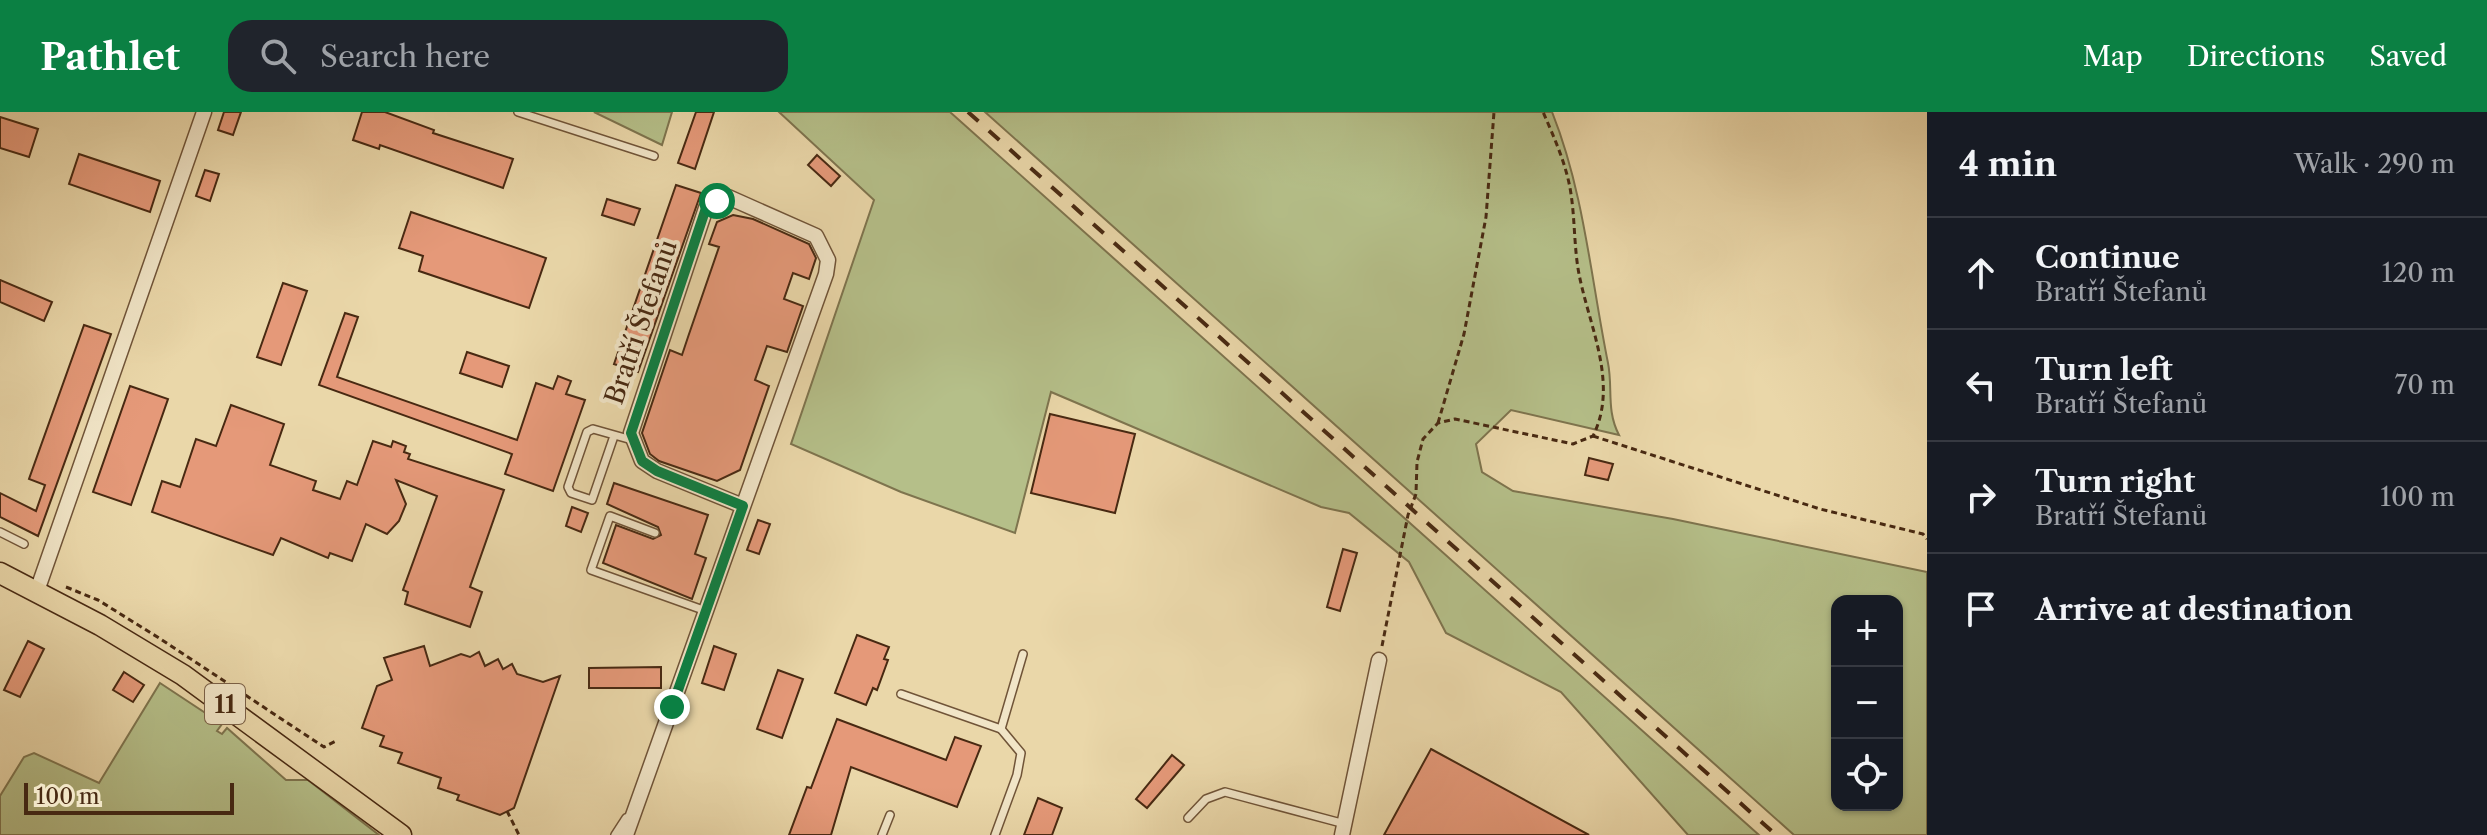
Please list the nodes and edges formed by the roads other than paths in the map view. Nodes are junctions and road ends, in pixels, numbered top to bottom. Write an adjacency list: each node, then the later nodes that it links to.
1 (204, 112): 11 (street)
2 (518, 112): 3 (lane)
3 (654, 156)
4 (614, 436): 4 (lane); 5 (lane)
5 (634, 440): 6 (street, Bratří Štefanů); 6 (street, Bratří Štefanů)
6 (743, 506): 12 (street, Bratří Štefanů)
7 (0, 532): 9 (lane)
8 (655, 533): 12 (lane)
9 (24, 544)
10 (0, 573): 11 (main road, 11)
11 (37, 591): 21 (main road, 11)
12 (706, 611): 17 (street, Bratří Štefanů)
13 (1023, 654): 16 (lane)
14 (1379, 660): 20 (street)
15 (901, 694): 16 (lane)
16 (1001, 729): 25 (lane)
17 (640, 796): 22 (lane); 23 (street, Bratří Štefanů)
18 (890, 815): 24 (lane)
19 (1188, 818): 20 (lane)
20 (1344, 829)
21 (401, 835)
22 (615, 835)
23 (626, 835)
24 (882, 835)
25 (995, 835)

